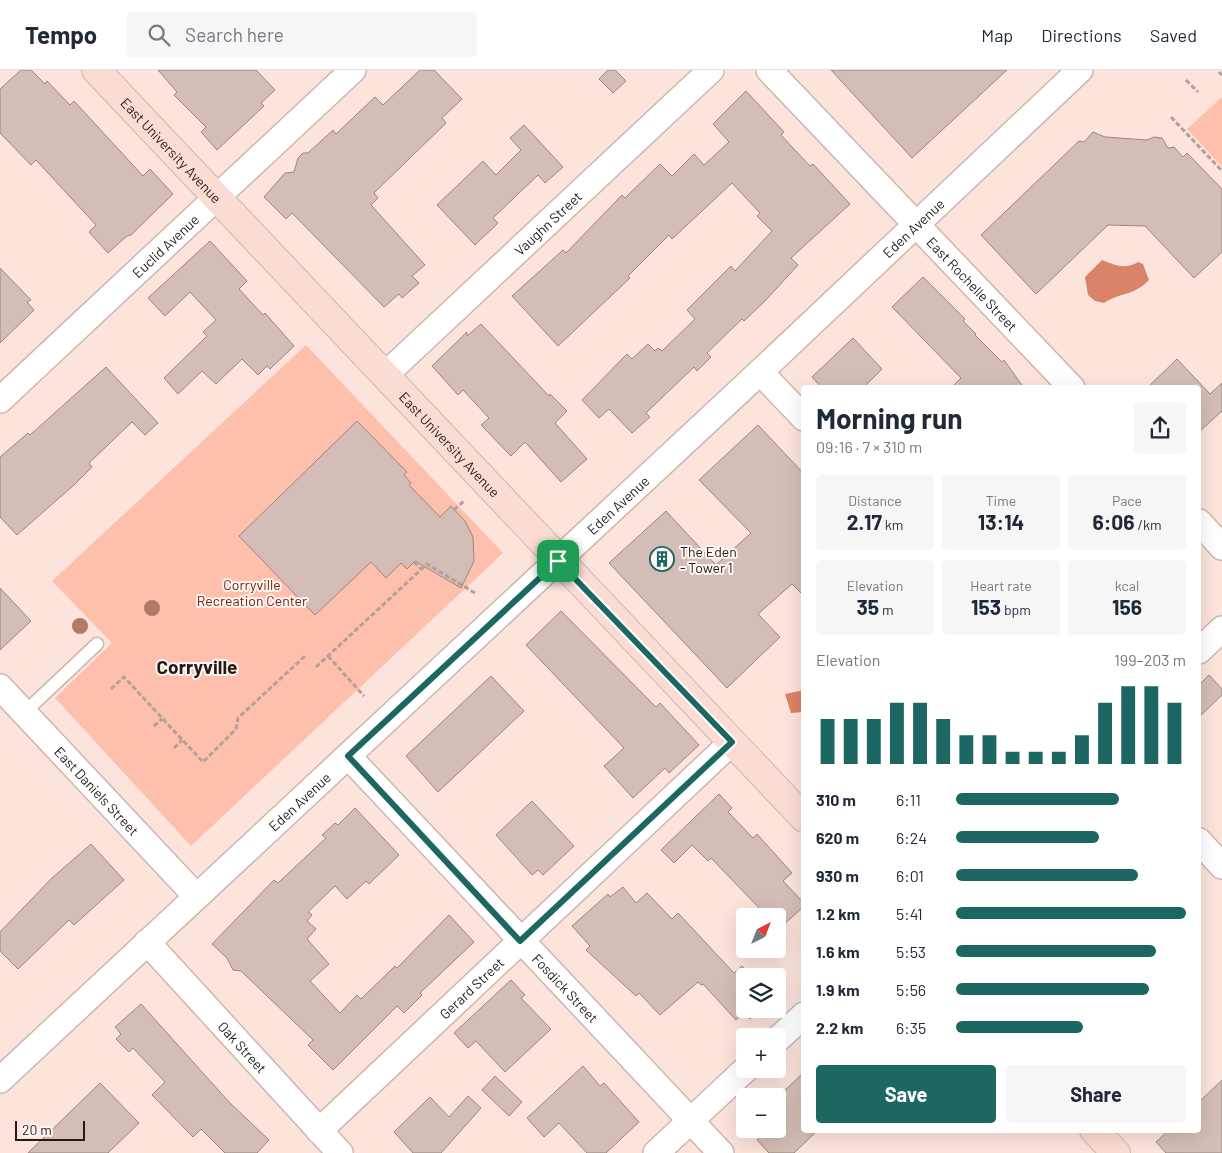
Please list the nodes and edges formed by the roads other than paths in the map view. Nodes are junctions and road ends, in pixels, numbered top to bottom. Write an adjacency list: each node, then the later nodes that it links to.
1 (96, 70): 6 (street, East University Avenue)
2 (353, 70): 6 (street, Euclid Avenue)
3 (711, 70): 9 (street, Vaughn Street)
4 (769, 70): 7 (street, East Rochelle Street)
5 (1080, 70): 7 (street, Eden Avenue)
6 (216, 198): 9 (street, East University Avenue); 11 (street, Euclid Avenue)
7 (918, 224): 8 (street, Eden Avenue); 10 (street, East Rochelle Street)
8 (760, 372): 12 (street); 15 (street, Eden Avenue)
9 (384, 376): 15 (street, East University Avenue)
10 (1069, 385)
11 (0, 400)
12 (801, 415)
13 (1201, 524): 14 (street)
14 (1222, 547)
15 (558, 561): 21 (street, East University Avenue); 22 (street, Eden Avenue)
16 (1222, 629): 18 (street)
17 (97, 644): 20 (lane)
18 (1201, 648)
19 (0, 687): 20 (street, East Daniels Street)
20 (24, 713): 26 (street, East Daniels Street)
21 (732, 742): 23 (street, East University Avenue); 27 (street, Gerard Street)
22 (348, 756): 26 (street, Eden Avenue); 27 (street, Fosdick Street)
23 (801, 815)
24 (1201, 843): 25 (street)
25 (1222, 866)
26 (196, 896): 28 (street, Eden Avenue)
27 (520, 941): 33 (street, Fosdick Street); 34 (street, Gerard Street)
28 (147, 942): 32 (street, Eden Avenue); 34 (street, Oak Street)
29 (801, 1018): 30 (street)
30 (786, 1032)
31 (736, 1078): 33 (street)
32 (0, 1080)
33 (690, 1120): 37 (street); 38 (street, Fosdick Street)
34 (319, 1131): 36 (street, Oak Street)
35 (1097, 1133): 39 (street)
36 (340, 1153)
37 (656, 1153)
38 (721, 1153)
39 (1116, 1153)

